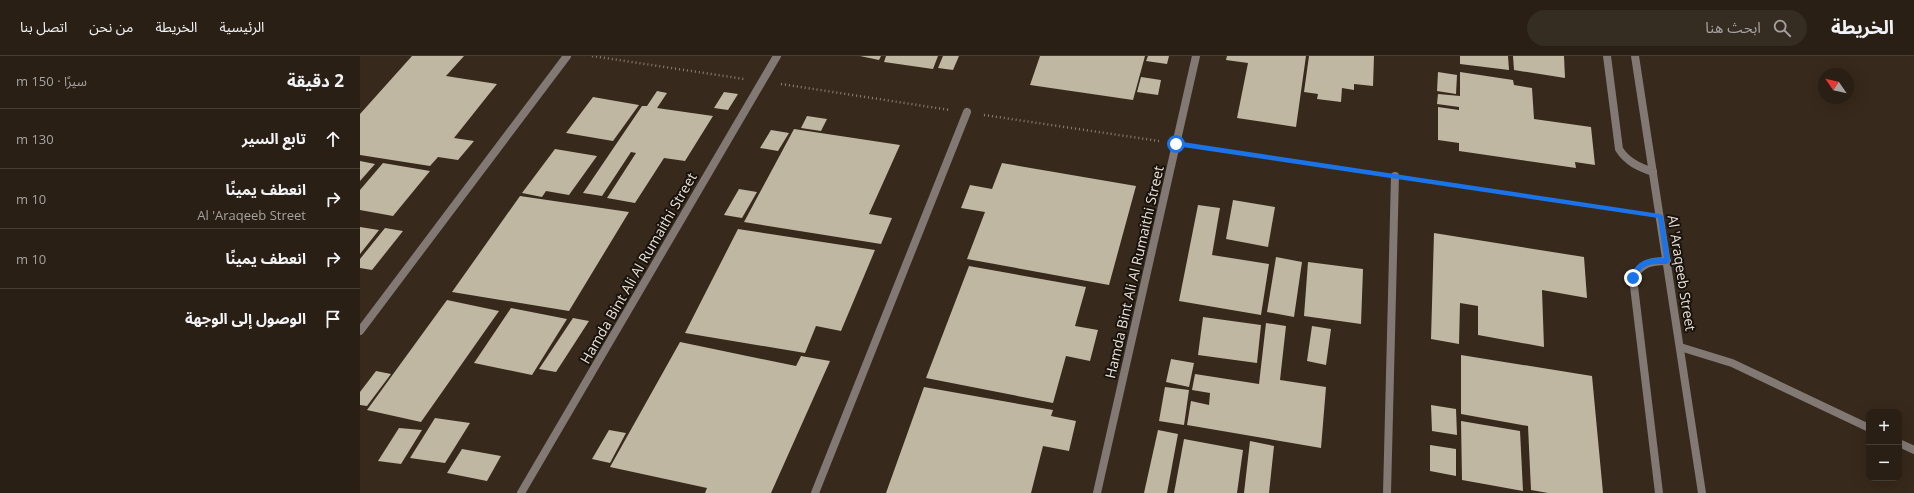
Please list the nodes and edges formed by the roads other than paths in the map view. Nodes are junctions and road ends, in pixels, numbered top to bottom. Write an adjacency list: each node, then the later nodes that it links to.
1 (567, 56): 10 (street)
2 (777, 56): 15 (street, Hamda Bint Ali Al Rumaithi Street)
3 (1196, 56): 17 (street, Hamda Bint Ali Al Rumaithi Street)
4 (1608, 56): 7 (street)
5 (1635, 56): 7 (street, Al 'Araqeeb Street)
6 (967, 112): 16 (street)
7 (1653, 172): 9 (street, Al 'Araqeeb Street)
8 (1396, 176): 18 (street)
9 (1667, 261): 11 (street, Al 'Araqeeb Street); 19 (street)
10 (360, 331)
11 (1680, 348): 12 (street); 20 (street, Al 'Araqeeb Street)
12 (1866, 427)
13 (1902, 444): 14 (street)
14 (1914, 450)
15 (521, 493)
16 (815, 493)
17 (1097, 493)
18 (1387, 493)
19 (1659, 493)
20 (1702, 493)

